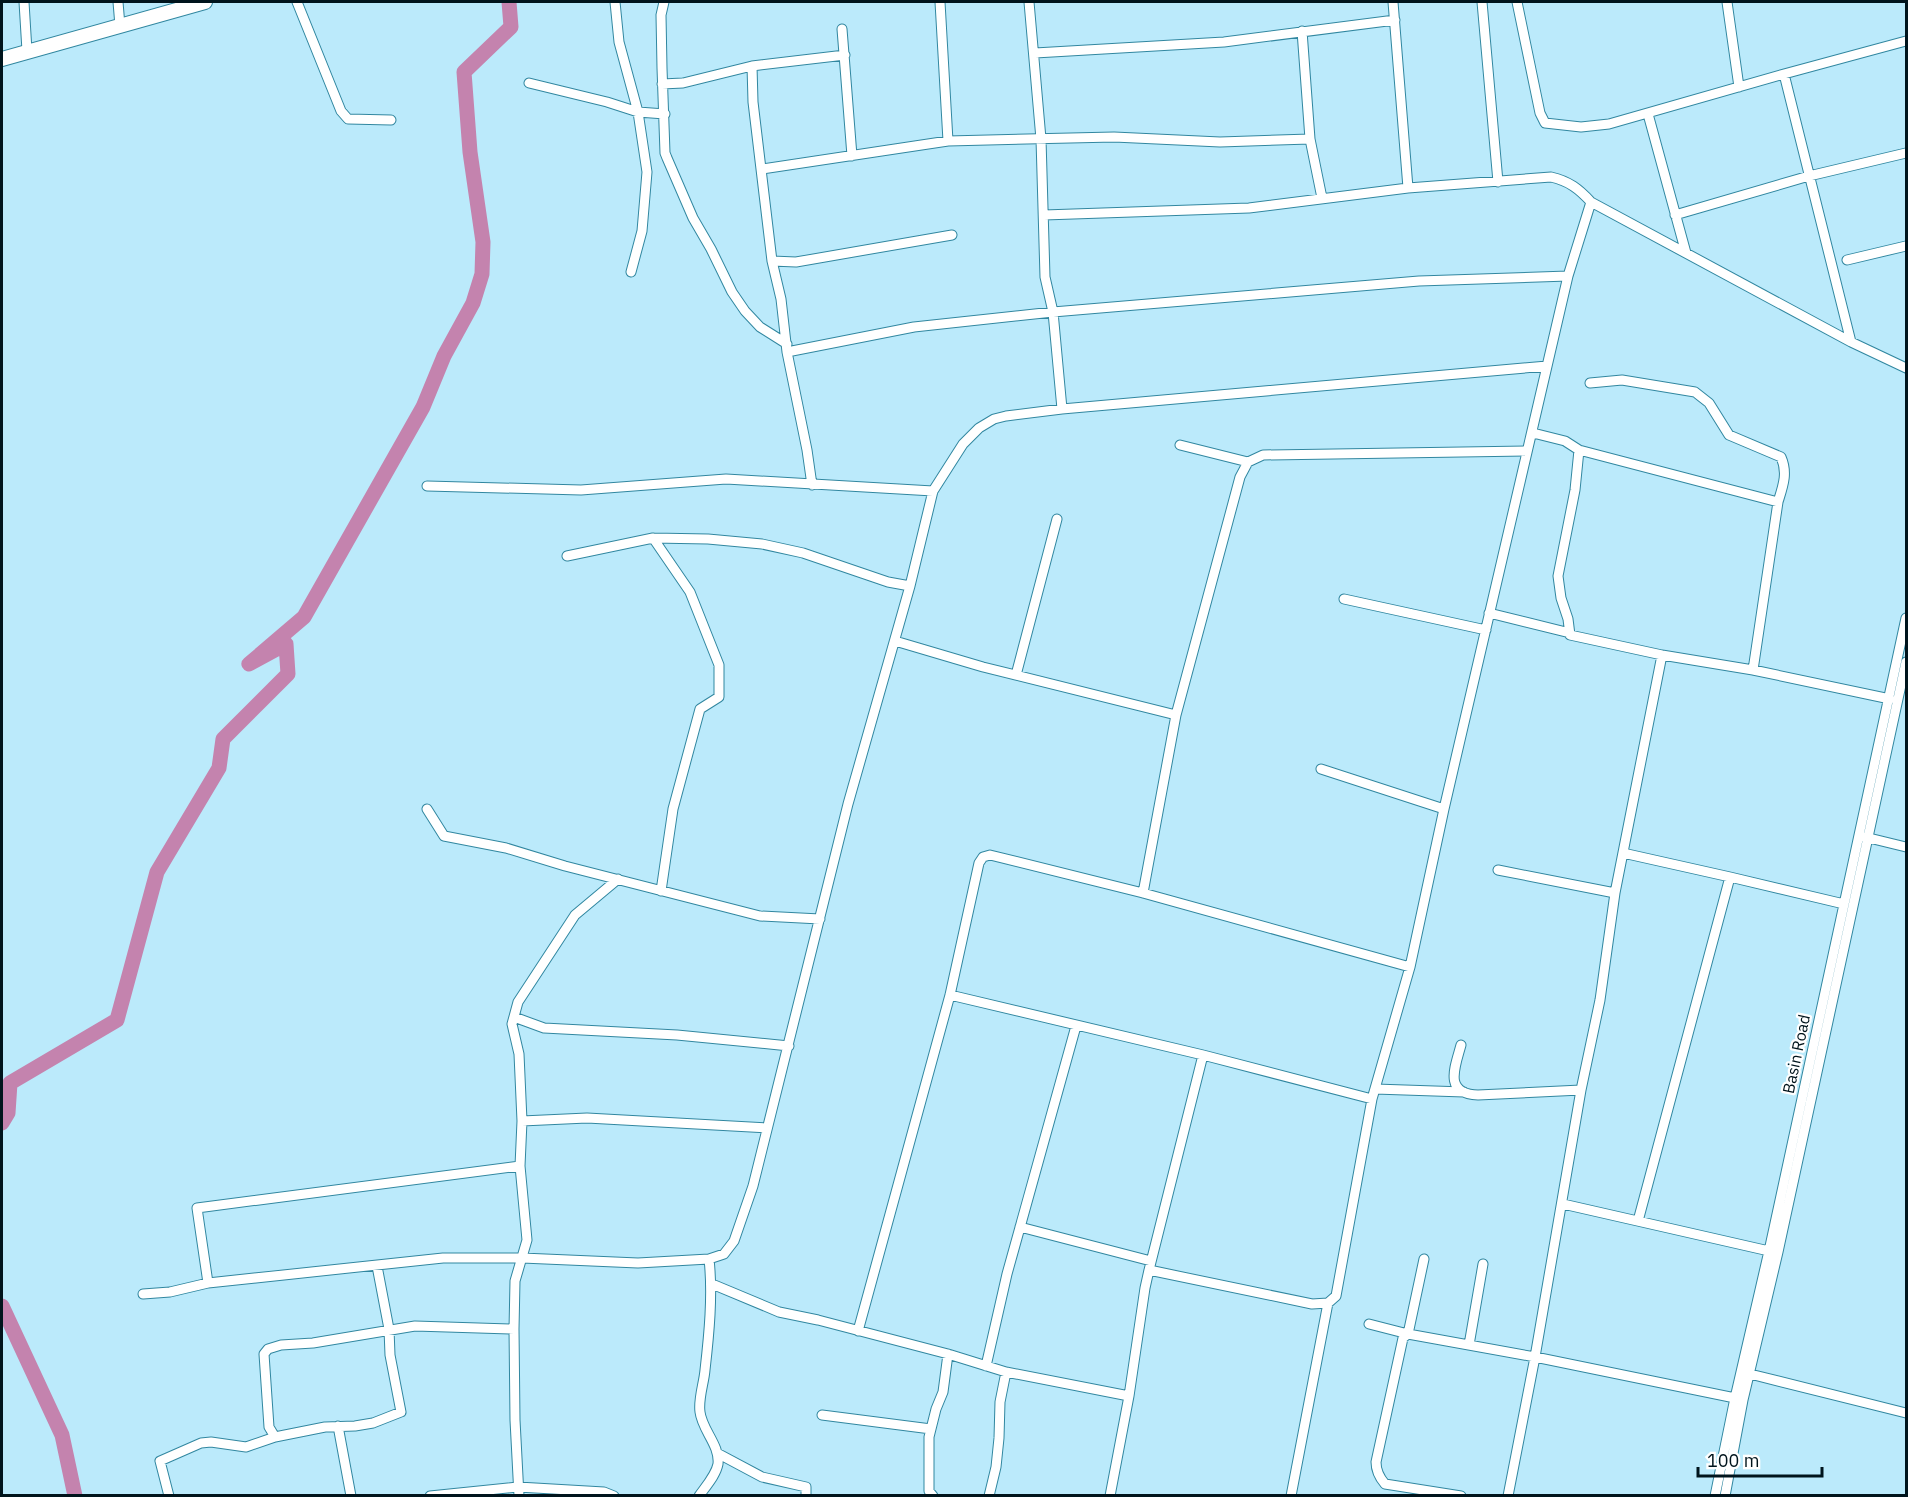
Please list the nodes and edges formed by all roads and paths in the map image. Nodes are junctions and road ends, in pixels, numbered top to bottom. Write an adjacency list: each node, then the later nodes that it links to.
1 (24, 2): 18 (street)
2 (118, 2): 14 (street)
3 (205, 2): 14 (main road)
4 (297, 2): 30 (street)
5 (615, 2): 27 (street)
6 (664, 2): 25 (street)
7 (940, 2): 33 (street)
8 (1029, 2): 19 (street)
9 (1392, 2): 13 (street)
10 (1482, 2): 38 (street)
11 (1517, 2): 29 (street)
12 (1727, 2): 26 (street)
13 (1395, 20): 16 (street); 39 (street)
14 (120, 26): 18 (main road)
15 (842, 29): 20 (street)
16 (1302, 31): 19 (street); 32 (street)
17 (1906, 42): 23 (street)
18 (27, 51): 21 (main road)
19 (1035, 53): 31 (street)
20 (845, 55): 22 (street); 35 (street)
21 (2, 58)
22 (752, 66): 25 (street); 36 (street)
23 (1784, 74): 26 (street); 37 (street)
24 (529, 83): 27 (street)
25 (662, 84): 28 (street)
26 (1739, 87): 29 (street)
27 (638, 112): 28 (street); 49 (street)
28 (665, 114): 53 (street)
29 (1648, 114): 42 (street)
30 (391, 120)
31 (1041, 139): 32 (street); 33 (street); 43 (street)
32 (1310, 139): 40 (street)
33 (948, 141): 35 (street)
34 (1906, 153): 37 (street)
35 (852, 156): 36 (street)
36 (762, 170): 48 (street)
37 (1809, 176): 42 (street); 52 (street)
38 (1498, 182): 39 (street); 41 (street)
39 (1408, 188): 40 (street)
40 (1322, 198): 43 (street)
41 (1591, 202): 46 (street); 50 (street)
42 (1675, 214): 46 (street)
43 (1044, 215): 51 (street)
44 (952, 235): 48 (street)
45 (1906, 246): 47 (street)
46 (1686, 253): 52 (street)
47 (1846, 260)
48 (772, 261): 53 (street)
49 (631, 272)
50 (1568, 276): 51 (street); 54 (street)
51 (1053, 312): 53 (street); 57 (street)
52 (1851, 342): 55 (street)
53 (787, 348): 63 (street)
54 (1548, 366): 57 (street); 58 (street)
55 (1906, 368)
56 (1590, 383): 66 (street)
57 (1062, 409): 65 (street)
58 (1533, 433): 60 (street); 61 (street)
59 (1180, 445): 62 (street)
60 (1579, 450): 66 (street); 75 (street)
61 (1527, 451): 62 (street); 72 (street)
62 (1248, 462): 82 (street)
63 (812, 485): 64 (street); 65 (street)
64 (427, 486)
65 (933, 491): 70 (street)
66 (1778, 502): 79 (street)
67 (1057, 519): 80 (street)
68 (653, 538): 69 (street); 70 (street); 92 (street)
69 (567, 556)
70 (910, 586): 76 (street)
71 (1344, 599): 74 (street)
72 (1489, 614): 74 (street); 75 (street)
73 (1906, 618): 78 (street, Basin Road)
74 (1485, 630): 85 (street)
75 (1570, 633): 77 (street)
76 (895, 641): 80 (street); 96 (street)
77 (1662, 655): 79 (street); 88 (street)
78 (1904, 664): 81 (street, Basin Road); 86 (street, Basin Road)
79 (1753, 670): 81 (street)
80 (1016, 675): 82 (street)
81 (1890, 699): 86 (street, Basin Road)
82 (1176, 715): 93 (street)
83 (1321, 768): 85 (street)
84 (427, 809): 91 (street)
85 (1444, 809): 97 (street)
86 (1864, 837): 87 (street); 95 (street, Basin Road); 109 (street, Basin Road)
87 (1906, 847)
88 (1623, 853): 90 (street); 94 (street)
89 (1498, 870): 94 (street)
90 (1730, 877): 95 (street); 113 (street)
91 (618, 879): 92 (street); 99 (street)
92 (662, 891): 96 (street)
93 (1143, 893): 97 (street); 98 (street)
94 (1615, 893): 105 (street)
95 (1844, 904): 109 (street, Basin Road)
96 (820, 919): 102 (street)
97 (1410, 967): 104 (street)
98 (950, 996): 100 (street); 129 (street)
99 (514, 1017): 102 (street); 108 (street)
100 (1076, 1026): 103 (street); 114 (street)
101 (1461, 1045): 106 (street)
102 (789, 1046): 110 (street)
103 (1203, 1055): 107 (street); 120 (street)
104 (1374, 1089): 106 (street); 107 (street)
105 (1581, 1090): 106 (street); 112 (street)
106 (1464, 1092)
107 (1372, 1100): 125 (street)
108 (522, 1121): 110 (street); 111 (street)
109 (1802, 1121): 115 (street, Basin Road); 136 (street, Basin Road)
110 (767, 1128): 117 (street)
111 (520, 1166): 116 (street); 122 (street)
112 (1563, 1204): 113 (street); 133 (street)
113 (1638, 1221): 115 (street)
114 (1020, 1227): 120 (street); 134 (street)
115 (1769, 1251): 138 (street, Basin Road)
116 (522, 1258): 117 (street); 121 (street); 128 (street)
117 (709, 1259): 123 (street)
118 (1424, 1259): 130 (street)
119 (1483, 1264): 131 (street)
120 (1150, 1265): 125 (street); 137 (street)
121 (377, 1266): 122 (street); 127 (street)
122 (208, 1283): 124 (street)
123 (712, 1284): 129 (street); 144 (street)
124 (143, 1294)
125 (1328, 1303): 155 (street)
126 (1369, 1324): 130 (street)
127 (389, 1329): 128 (street); 141 (street); 143 (street)
128 (514, 1329): 145 (street)
129 (858, 1331): 132 (street)
130 (1408, 1334): 131 (street); 156 (street)
131 (1469, 1345): 133 (street)
132 (948, 1354): 134 (street); 142 (street)
133 (1535, 1357): 138 (street); 157 (street)
134 (986, 1366): 135 (street)
135 (1006, 1372): 137 (street); 153 (street)
136 (1750, 1374): 139 (street); 159 (street, Basin Road)
137 (1129, 1396): 154 (street)
138 (1735, 1398): 158 (street, Basin Road)
139 (1906, 1413)
140 (822, 1415): 142 (street)
141 (338, 1426): 143 (street); 147 (street)
142 (931, 1430): 152 (street)
143 (275, 1437): 146 (street)
144 (717, 1453): 150 (street); 151 (street)
145 (519, 1491): 148 (street); 149 (street)
146 (169, 1496)
147 (351, 1496)
148 (430, 1496)
149 (614, 1496)
150 (699, 1496)
151 (806, 1496)
152 (933, 1496)
153 (989, 1496)
154 (1110, 1496)
155 (1291, 1496)
156 (1461, 1496)
157 (1509, 1496)
158 (1715, 1496)
159 (1725, 1496)

